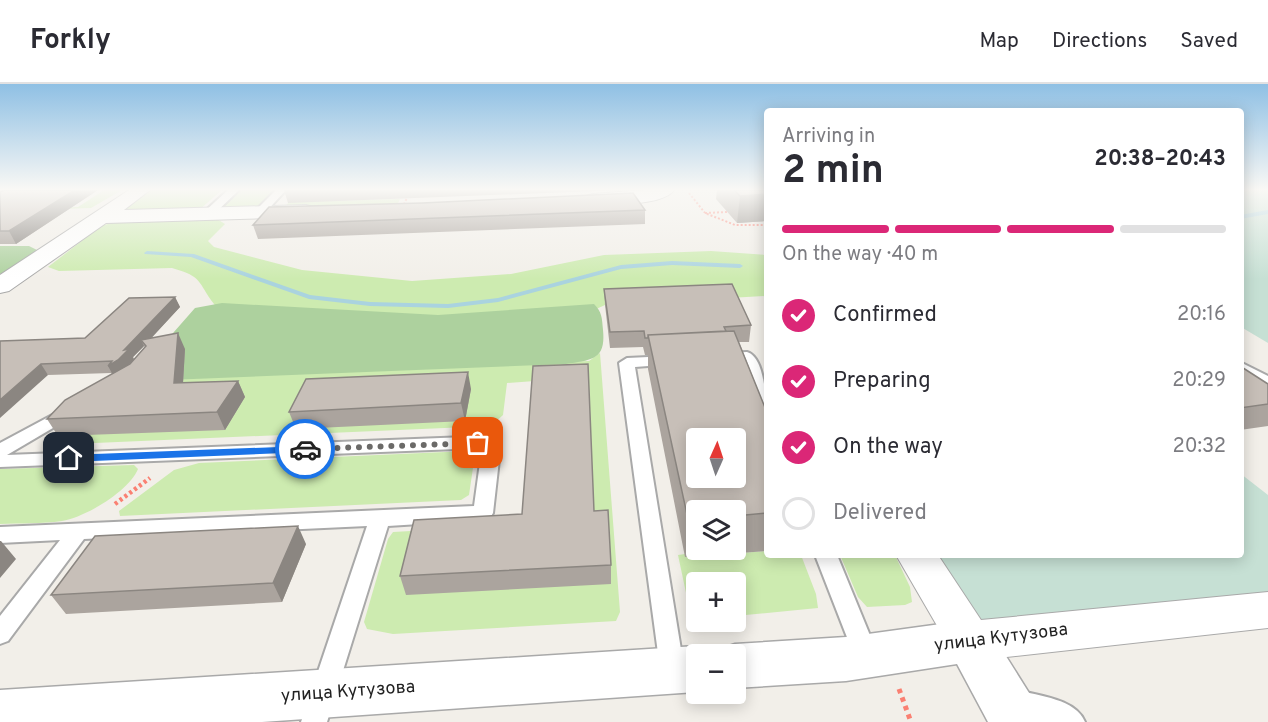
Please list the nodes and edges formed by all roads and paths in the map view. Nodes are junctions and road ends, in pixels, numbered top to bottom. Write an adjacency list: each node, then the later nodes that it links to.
1 (97, 220): 4 (street)
2 (716, 220): 3 (path)
3 (764, 225)
4 (1, 285)
5 (711, 358): 9 (lane)
6 (687, 360): 24 (lane)
7 (1244, 368): 8 (lane)
8 (1268, 383)
9 (764, 401)
10 (80, 405): 11 (lane)
11 (0, 451)
12 (183, 454): 13 (lane); 14 (lane); 15 (path)
13 (0, 461)
14 (373, 519): 15 (lane); 25 (lane)
15 (78, 532): 16 (lane); 20 (lane)
16 (0, 535)
17 (827, 558): 23 (lane)
18 (918, 558): 21 (street)
19 (1268, 610): 21 (street, улица Кутузова)
20 (0, 634)
21 (970, 641): 23 (street, улица Кутузова); 26 (street)
22 (746, 666): 23 (street, улица Кутузова)
23 (881, 668): 28 (path)
24 (684, 669): 25 (street, улица Кутузова)
25 (319, 708): 27 (street, улица Кутузова)
26 (1010, 710): 29 (lane)
27 (0, 715)
28 (910, 722)
29 (1072, 722)

